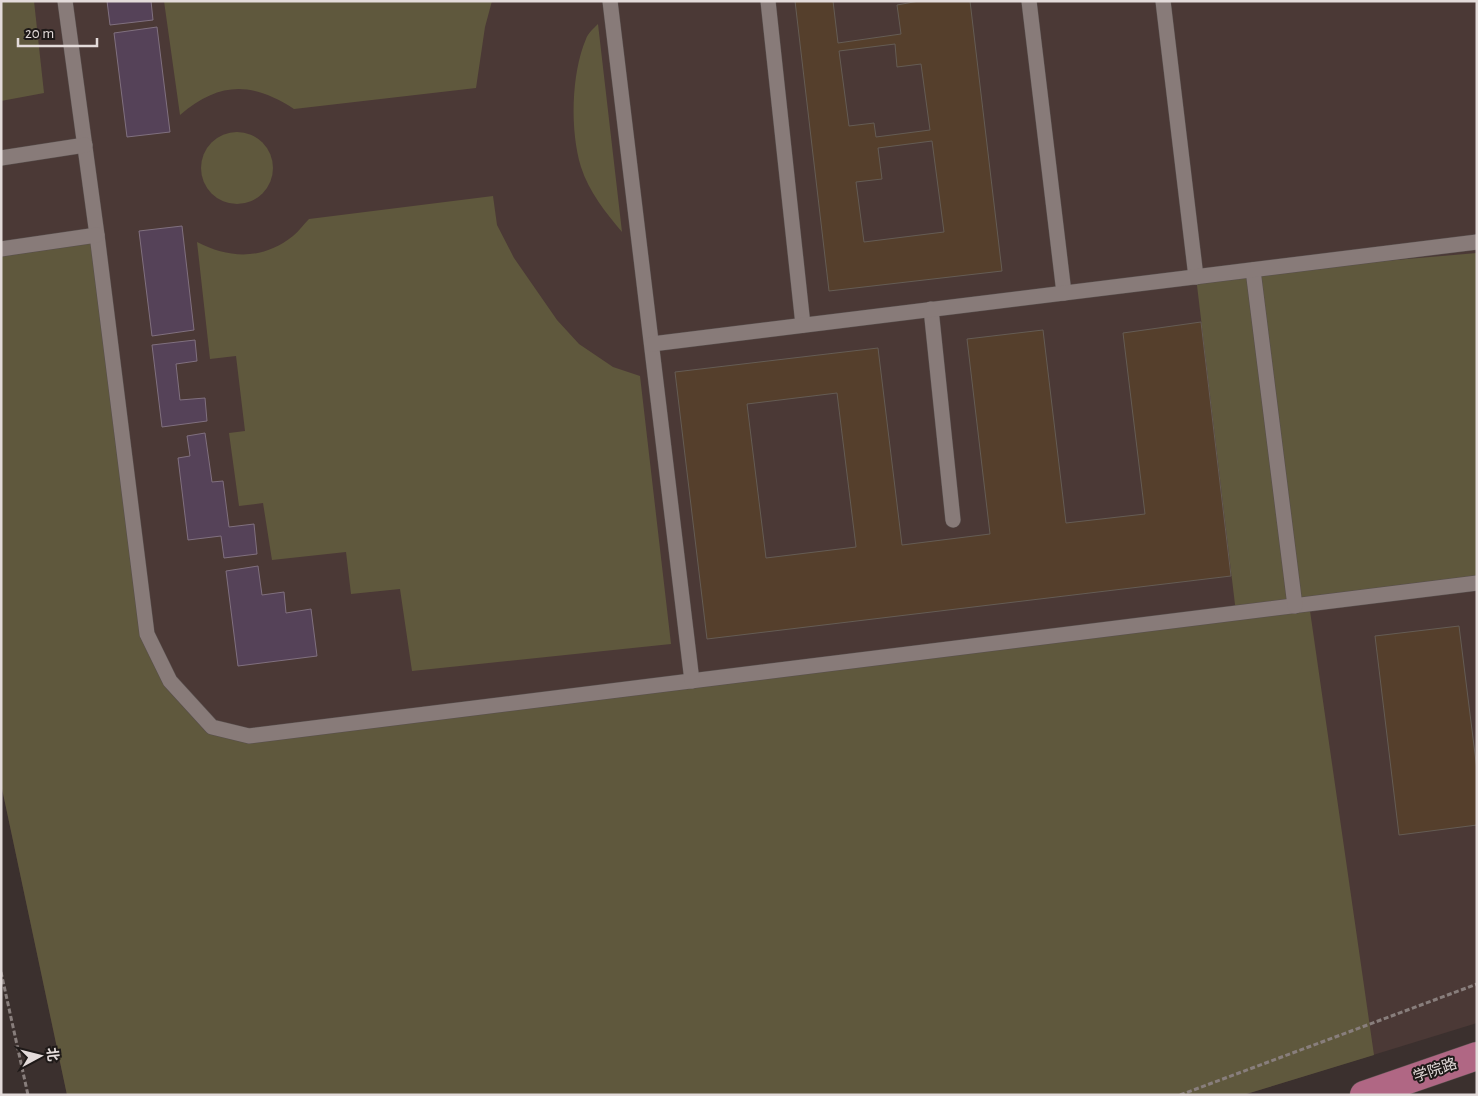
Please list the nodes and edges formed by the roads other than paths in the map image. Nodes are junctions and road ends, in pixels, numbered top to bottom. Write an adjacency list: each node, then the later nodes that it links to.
1 (65, 1): 6 (lane)
2 (610, 1): 16 (lane)
3 (768, 1): 15 (lane)
4 (1029, 1): 13 (lane)
5 (1163, 1): 12 (lane)
6 (85, 145): 7 (lane); 8 (lane)
7 (1, 158)
8 (97, 235): 10 (lane); 20 (lane)
9 (1477, 242): 11 (lane)
10 (1, 249)
11 (1253, 270): 12 (lane); 19 (lane)
12 (1196, 277): 13 (lane)
13 (1064, 293): 14 (lane)
14 (932, 309): 15 (lane); 17 (lane)
15 (803, 325): 16 (lane)
16 (652, 344): 20 (lane)
17 (954, 520)
18 (1477, 583): 19 (lane)
19 (1295, 606): 20 (lane)
20 (692, 681)
21 (1477, 1056): 22 (main road, 学院路)
22 (1364, 1095)

